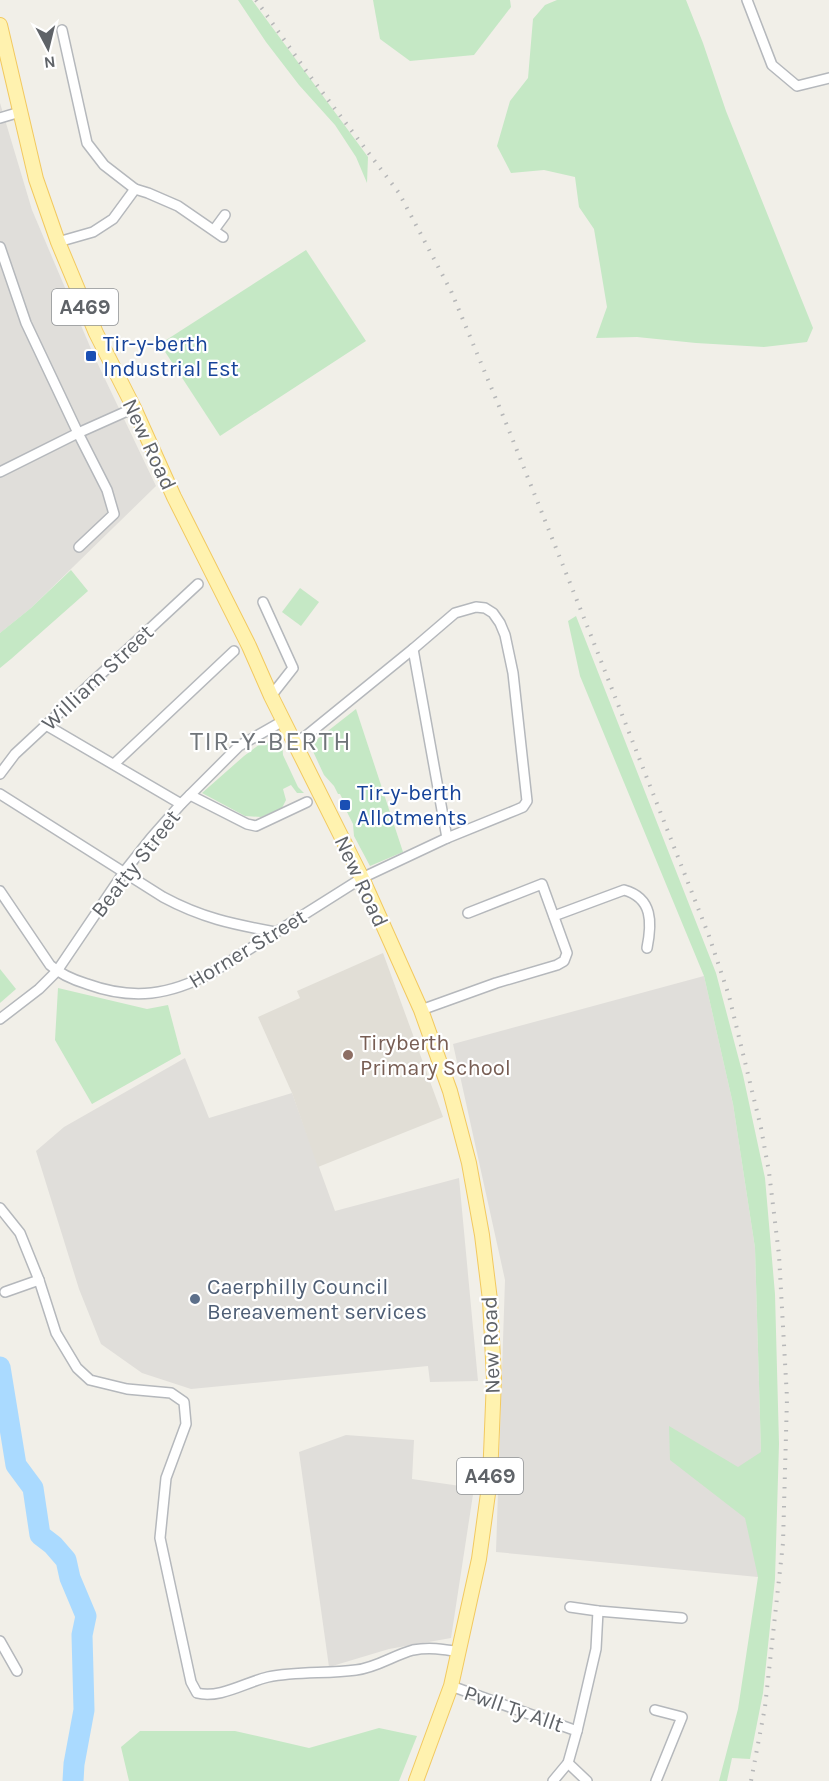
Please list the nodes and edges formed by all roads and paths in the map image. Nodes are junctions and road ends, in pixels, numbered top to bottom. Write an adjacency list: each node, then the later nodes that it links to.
1 (747, 0): 4 (street)
2 (0, 25): 5 (main road, New Road / A469)
3 (62, 30): 7 (street)
4 (829, 78)
5 (20, 112): 6 (street); 11 (main road, New Road / A469)
6 (0, 118)
7 (135, 189): 9 (street); 11 (street)
8 (225, 215): 9 (street)
9 (214, 230): 10 (street)
10 (223, 237)
11 (58, 242): 13 (main road, New Road / A469)
12 (0, 247): 14 (street)
13 (134, 408): 14 (street); 21 (main road, New Road / A469)
14 (78, 433): 15 (street); 16 (street)
15 (0, 472)
16 (79, 547)
17 (198, 584): 23 (street, William Street)
18 (264, 602): 21 (street)
19 (413, 649): 24 (street); 31 (street); 31 (street, Horner Street)
20 (234, 651): 25 (street)
21 (271, 696): 22 (main road, New Road / A469)
22 (283, 721): 24 (main road, New Road / A469); 28 (street, Beatty Street)
23 (45, 725): 25 (street); 26 (street, William Street)
24 (294, 743): 33 (main road, New Road / A469)
25 (114, 764): 30 (street)
26 (0, 774)
27 (0, 794): 32 (street)
28 (190, 795): 29 (street); 30 (street, Beatty Street)
29 (307, 802)
30 (181, 804): 32 (street, Beatty Street)
31 (447, 838): 33 (street, Horner Street)
32 (124, 872): 37 (street); 39 (street, Beatty Street)
33 (362, 878): 37 (street, Horner Street); 40 (main road, New Road / A469)
34 (0, 891): 39 (street)
35 (468, 913): 36 (street)
36 (555, 916): 38 (street); 40 (street)
37 (275, 932): 39 (street, Horner Street)
38 (647, 948)
39 (57, 971): 41 (street, Beatty Street)
40 (421, 1010): 49 (main road, New Road / A469)
41 (0, 1019)
42 (0, 1208): 43 (street)
43 (39, 1280): 44 (street); 49 (street)
44 (5, 1292)
45 (570, 1607): 46 (street)
46 (598, 1611): 47 (street); 53 (street, Pwll Ty Allt)
47 (682, 1618)
48 (0, 1641): 50 (street)
49 (459, 1652): 51 (main road, New Road / A469)
50 (17, 1671)
51 (450, 1686): 53 (street, Pwll Ty Allt); 55 (main road, New Road / A469)
52 (655, 1710): 58 (street)
53 (578, 1731): 54 (street, Pwll Ty Allt)
54 (568, 1762): 56 (street, Pwll Ty Allt); 57 (street, Pwll Ty Allt)
55 (416, 1781)
56 (553, 1781)
57 (586, 1781)
58 (656, 1781)

